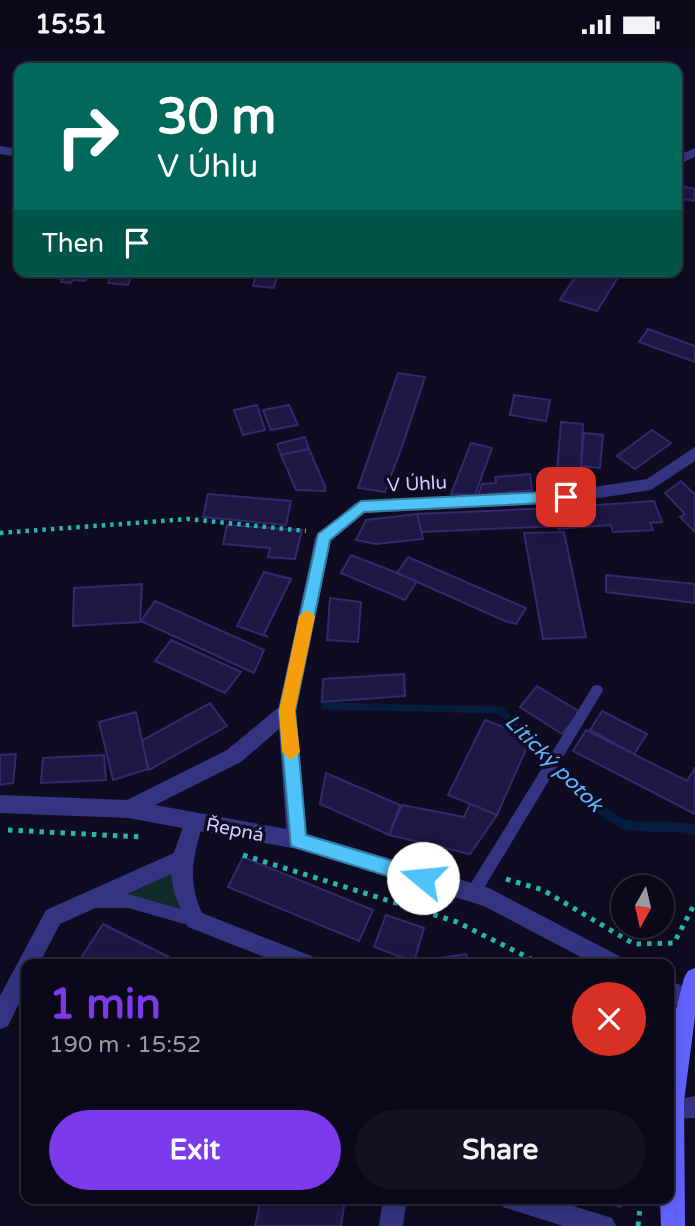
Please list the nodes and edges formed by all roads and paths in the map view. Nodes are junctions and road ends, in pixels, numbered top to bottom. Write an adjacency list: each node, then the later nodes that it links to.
1 (695, 453): 3 (street, V Úhlu)
2 (0, 533): 3 (path)
3 (323, 538): 5 (street)
4 (597, 689): 14 (lane)
5 (287, 711): 7 (street); 11 (street)
6 (0, 804): 7 (street, Řepná)
7 (128, 809): 8 (street, Řepná)
8 (194, 821): 11 (street, Řepná); 13 (street)
9 (0, 829): 10 (path)
10 (147, 837)
11 (297, 840): 14 (street, Řepná)
12 (236, 853): 19 (path)
13 (180, 860): 15 (street); 16 (street)
14 (473, 893): 20 (street, Řepná)
15 (87, 902): 16 (lane); 17 (street)
16 (195, 920): 18 (street)
17 (31, 959)
18 (294, 959)
19 (531, 959)
20 (605, 959)
21 (21, 978): 23 (street)
22 (684, 989): 24 (main road)
23 (0, 1018)
24 (684, 1109): 31 (main road)
25 (394, 1204): 28 (street)
26 (528, 1204): 29 (street)
27 (640, 1204): 30 (path)
28 (391, 1226)
29 (604, 1226)
30 (638, 1226)
31 (673, 1226)

